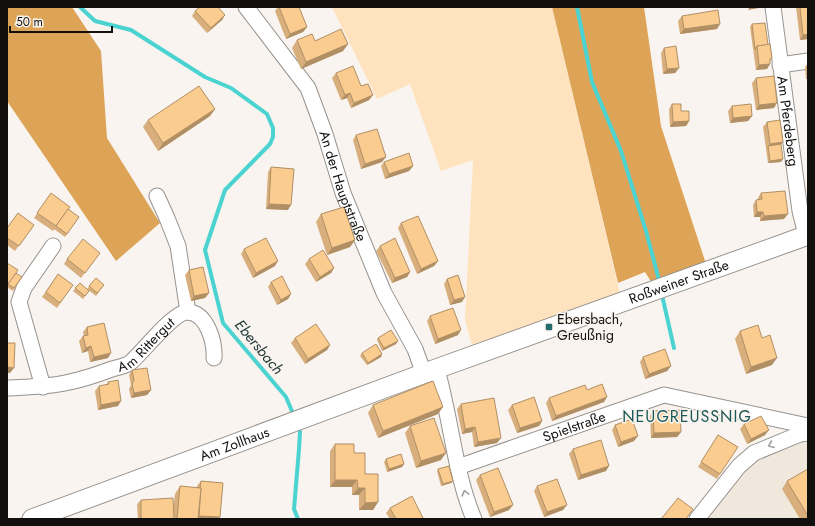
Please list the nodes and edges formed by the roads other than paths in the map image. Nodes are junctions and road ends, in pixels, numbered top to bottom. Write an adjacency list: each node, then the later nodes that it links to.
1 (246, 7): 11 (street, An der Hauptstraße)
2 (773, 7): 4 (street, Am Pferdeberg)
3 (808, 61): 4 (street)
4 (780, 65): 6 (street, Am Pferdeberg)
5 (157, 196): 9 (street)
6 (804, 210): 7 (street, Am Pferdeberg)
7 (807, 235): 11 (main road, Roßweiner Straße)
8 (53, 246): 12 (street)
9 (188, 312): 10 (street, Am Rittergut); 12 (street, Am Rittergut)
10 (214, 358)
11 (430, 371): 16 (street, An der Hauptstraße); 17 (main road, Am Zollhaus)
12 (43, 387): 13 (street, Am Rittergut)
13 (7, 388)
14 (808, 426): 16 (street, Spielstraße)
15 (808, 433): 19 (street, one-way to 19)
16 (458, 467): 18 (street, An der Hauptstraße, one-way to 16)
17 (32, 519)
18 (474, 519)
19 (697, 519)

